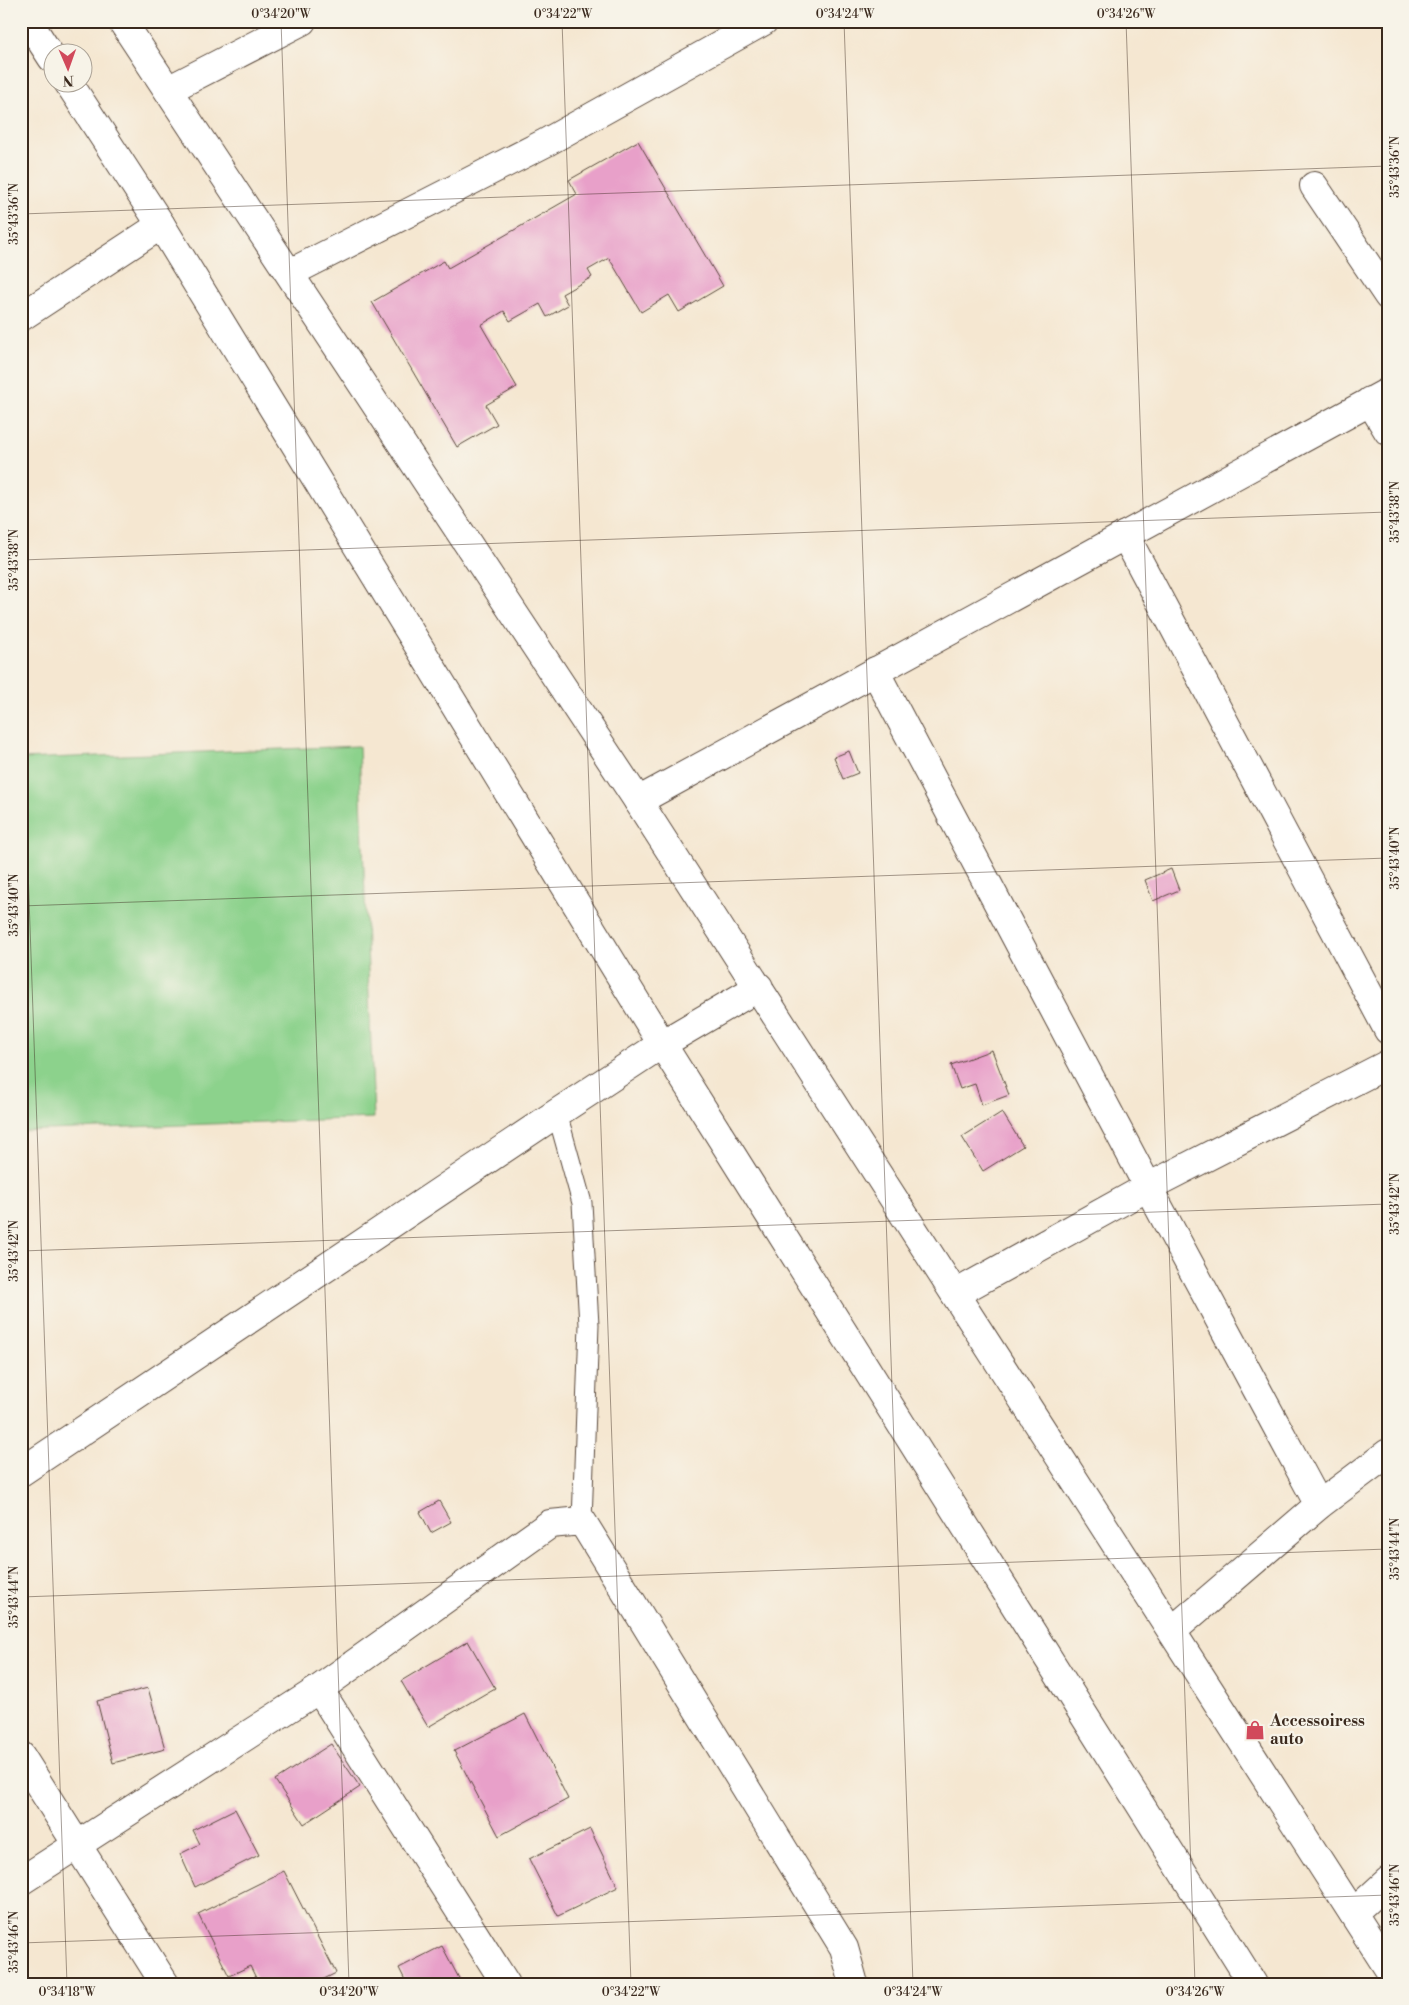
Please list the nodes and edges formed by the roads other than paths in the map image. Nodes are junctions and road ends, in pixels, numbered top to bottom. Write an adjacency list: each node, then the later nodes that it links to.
1 (28, 21): 5 (street)
2 (122, 21): 6 (street)
3 (302, 21): 6 (street)
4 (764, 21): 10 (street)
5 (42, 43)
6 (168, 90): 10 (street)
7 (75, 92): 9 (street)
8 (1314, 186): 11 (street)
9 (161, 225): 12 (street); 20 (street)
10 (290, 273): 17 (street)
11 (1388, 296)
12 (21, 317)
13 (1379, 396): 14 (street); 15 (street)
14 (1388, 431)
15 (1125, 535): 16 (street); 19 (street)
16 (876, 671): 17 (street); 23 (street)
17 (638, 801): 18 (street)
18 (759, 987): 20 (street); 24 (street)
19 (1388, 1030)
20 (662, 1044): 22 (street); 40 (street)
21 (1386, 1070): 23 (street)
22 (557, 1113): 26 (street); 28 (lane)
23 (1148, 1188): 24 (street); 27 (street)
24 (955, 1294): 29 (street)
25 (1388, 1453): 27 (street)
26 (21, 1472)
27 (1319, 1505): 29 (street)
28 (582, 1521): 30 (street); 39 (street)
29 (1172, 1631): 35 (street)
30 (319, 1689): 32 (street); 38 (street)
31 (21, 1756): 32 (street)
32 (78, 1845): 33 (street); 37 (street)
33 (21, 1881)
34 (1388, 1881): 35 (street)
35 (1353, 1913): 36 (street)
36 (1388, 1968)
37 (165, 1984)
38 (506, 1984)
39 (854, 1984)
40 (1253, 1984)

